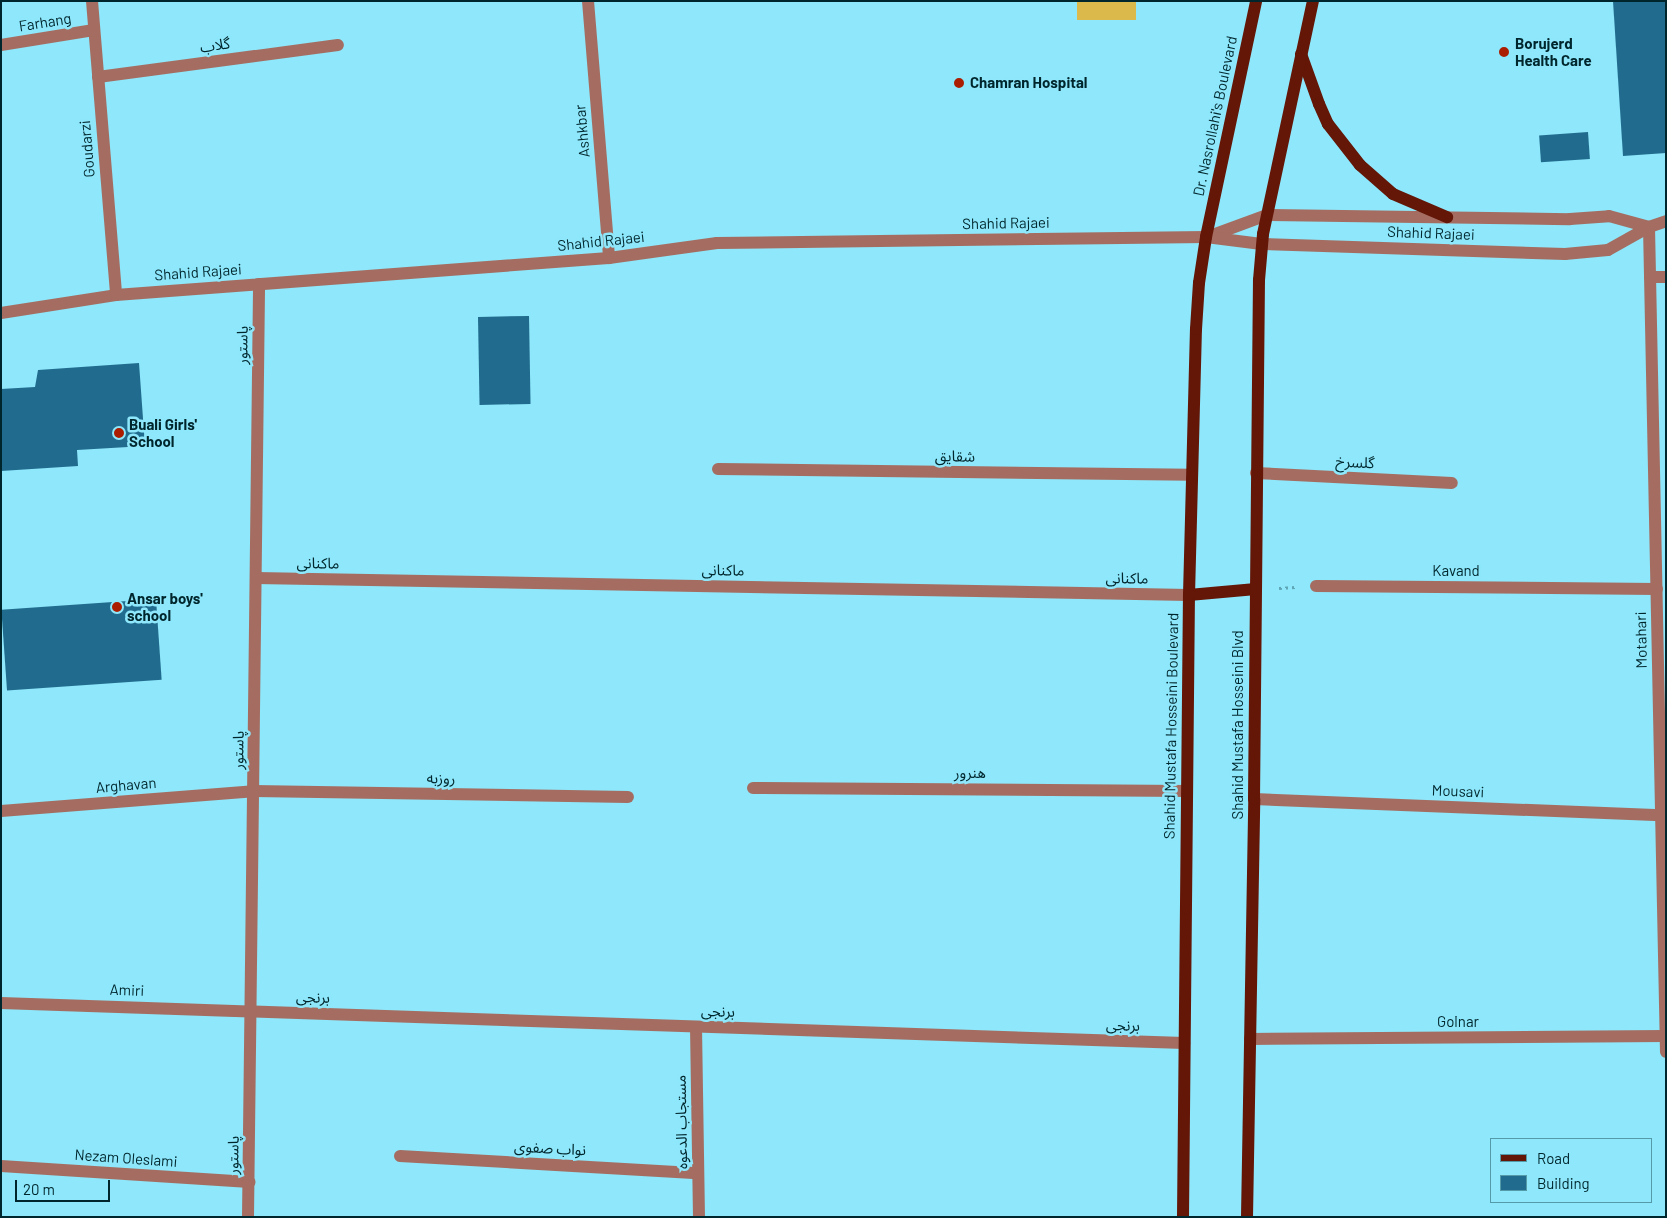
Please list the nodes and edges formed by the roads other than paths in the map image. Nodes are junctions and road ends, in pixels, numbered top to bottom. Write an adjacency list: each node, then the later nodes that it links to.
1 (92, 1): 5 (street, Goudarzi)
2 (588, 1): 16 (street, Ashkbar)
3 (1256, 1): 14 (main road, Dr. Nasrollahi's Boulevard)
4 (1313, 1): 8 (main road)
5 (94, 30): 7 (street, Farhang); 9 (street, Goudarzi)
6 (338, 44): 9 (street, گلاب)
7 (1, 45)
8 (1301, 54): 10 (main road); 11 (main road)
9 (98, 77): 20 (street, Goudarzi)
10 (1267, 215): 11 (street, Shahid Rajaei); 14 (street, Shahid Rajaei); 15 (main road)
11 (1447, 217): 13 (street, Shahid Rajaei)
12 (1666, 221): 13 (street, Shahid Rajaei)
13 (1649, 227): 15 (street, Shahid Rajaei); 17 (street, Motahari)
14 (1206, 237): 15 (street, Shahid Rajaei); 16 (street, Shahid Rajaei); 24 (main road, Shahid Mustafa Hosseini Boulevard)
15 (1262, 239): 23 (main road, Shahid Mustafa Hosseini Blvd)
16 (609, 258): 19 (street, Shahid Rajaei)
17 (1650, 276): 18 (street); 26 (street, Motahari)
18 (1666, 277)
19 (259, 284): 20 (street, Shahid Rajaei); 27 (street, پاستور)
20 (116, 295): 21 (street, Shahid Rajaei)
21 (1, 313)
22 (718, 469): 24 (street, شقایق)
23 (1256, 474): 25 (street, گلسرخ); 30 (main road, Shahid Mustafa Hosseini Blvd)
24 (1191, 475): 31 (main road, Shahid Mustafa Hosseini Boulevard)
25 (1452, 483)
26 (1661, 533): 29 (street, Motahari)
27 (256, 578): 31 (street, ماکنانی); 34 (street, پاستور)
28 (1316, 586): 29 (street, Kavand)
29 (1657, 588): 32 (street, Motahari)
30 (1256, 589): 31 (main road); 37 (main road, Shahid Mustafa Hosseini Blvd)
31 (1189, 595): 35 (main road, Shahid Mustafa Hosseini Boulevard)
32 (1662, 692): 39 (street, Motahari)
33 (753, 788): 35 (street, هنرور)
34 (253, 791): 36 (street, روزبه); 38 (street, Arghavan); 42 (street, پاستور)
35 (1186, 791): 46 (main road, Shahid Mustafa Hosseini Boulevard)
36 (628, 797)
37 (1254, 799): 39 (street, Mousavi); 45 (main road, Shahid Mustafa Hosseini Blvd)
38 (1, 811)
39 (1661, 815): 40 (street, Motahari)
40 (1664, 913): 44 (street, Motahari)
41 (1, 1002): 42 (street, Amiri)
42 (251, 1011): 43 (street, برنجی); 51 (street, پاستور)
43 (696, 1027): 46 (street, برنجی); 50 (street, مستجاب الدعوه)
44 (1665, 1036): 45 (street, Golnar); 47 (street, Motahari)
45 (1250, 1039): 55 (main road, Shahid Mustafa Hosseini Blvd)
46 (1184, 1044): 54 (main road, Shahid Mustafa Hosseini Boulevard)
47 (1666, 1052)
48 (400, 1156): 50 (street, نواب صفوی)
49 (1, 1166): 51 (street, Nezam Oleslami)
50 (698, 1173): 53 (street, مستجاب الدعوه)
51 (249, 1182): 52 (street, پاستور)
52 (248, 1217)
53 (699, 1217)
54 (1183, 1217)
55 (1247, 1217)

